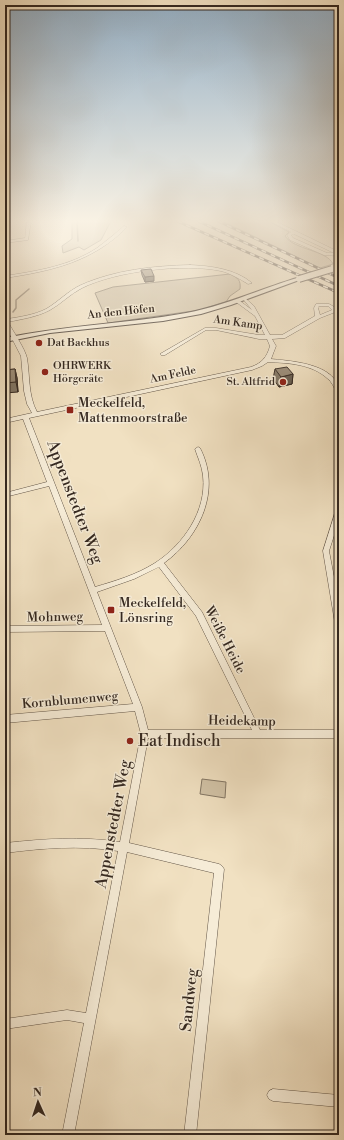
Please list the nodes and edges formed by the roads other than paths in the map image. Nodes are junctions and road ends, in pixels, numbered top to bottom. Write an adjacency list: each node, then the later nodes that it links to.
1 (21, 274): 5 (street)
2 (122, 274): 9 (street)
3 (232, 274): 6 (street)
4 (314, 274): 7 (street, An den Höfen, bridge)
5 (5, 277)
6 (250, 283)
7 (241, 300): 10 (street, An den Höfen); 11 (street)
8 (318, 317): 11 (street)
9 (5, 320): 10 (street)
10 (14, 338): 12 (street, An den Höfen); 16 (street)
11 (269, 338): 13 (street, Am Kamp); 14 (street)
12 (5, 340)
13 (163, 354)
14 (268, 360): 15 (street); 16 (street, Am Felde)
15 (339, 391)
16 (34, 414): 17 (street, Am Felde)
17 (25, 416): 18 (street, Am Felde); 20 (street, Appenstedter Weg)
18 (5, 420)
19 (198, 449): 23 (street)
20 (51, 484): 21 (street); 24 (street, Appenstedter Weg)
21 (5, 495)
22 (339, 509): 25 (street)
23 (160, 563): 24 (street); 32 (street, Weiße Heide)
24 (93, 591): 27 (street, Appenstedter Weg)
25 (337, 593): 26 (street)
26 (339, 623)
27 (106, 628): 28 (street, Mohnweg); 29 (street, Appenstedter Weg)
28 (5, 629)
29 (138, 707): 30 (street, Kornblumenweg); 31 (street, Appenstedter Weg)
30 (5, 719)
31 (145, 734): 32 (street, Heidekamp); 34 (street, Appenstedter Weg)
32 (258, 734): 33 (street, Heidekamp)
33 (339, 734)
34 (124, 847): 35 (street); 36 (street, Appenstedter Weg); 41 (street, Sandweg)
35 (5, 848)
36 (90, 1019): 37 (street); 40 (street, Appenstedter Weg)
37 (5, 1024)
38 (273, 1095): 39 (street)
39 (339, 1101)
40 (68, 1135)
41 (190, 1135)

